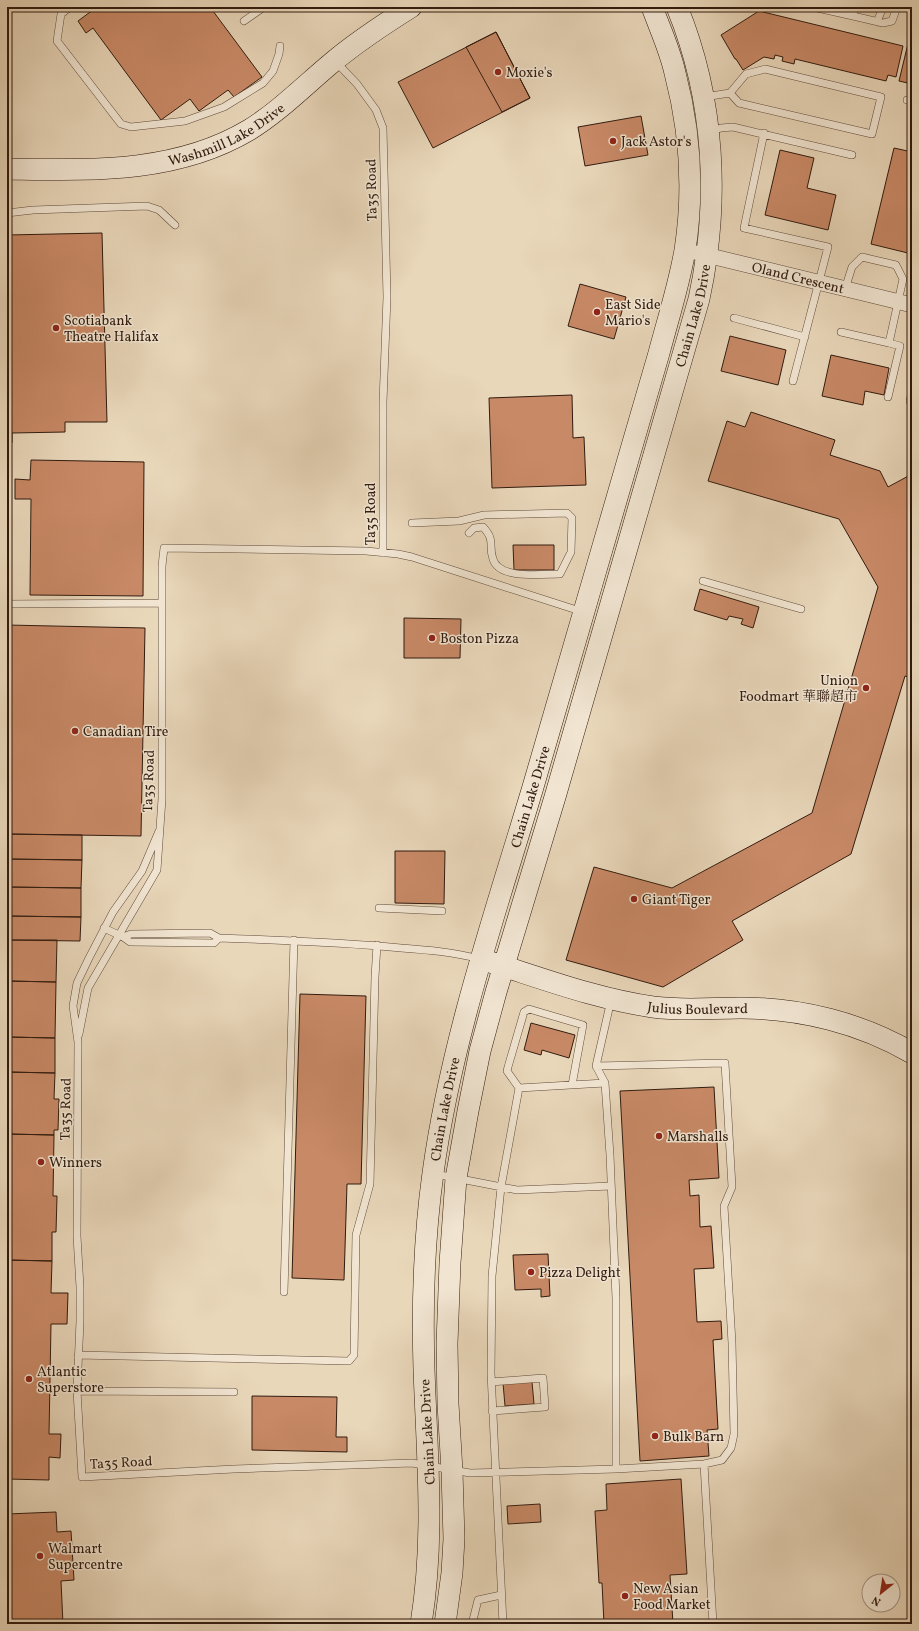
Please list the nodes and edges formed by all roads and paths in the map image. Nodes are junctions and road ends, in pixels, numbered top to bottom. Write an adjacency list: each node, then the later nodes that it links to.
1 (70, 7): 13 (lane)
2 (264, 7): 11 (lane)
3 (411, 7): 14 (street, Washmill Lake Drive)
4 (652, 7): 23 (street, Chain Lake Drive)
5 (677, 7): 16 (street, Chain Lake Drive)
6 (813, 7): 10 (lane)
7 (855, 7): 10 (lane)
8 (883, 7): 12 (lane)
9 (897, 7): 12 (lane)
10 (853, 16): 12 (lane)
11 (244, 21)
12 (877, 22)
13 (280, 46)
14 (334, 60): 20 (street, Washmill Lake Drive); 38 (lane, Ta35 Road)
15 (730, 94): 15 (lane); 16 (lane)
16 (704, 97): 17 (street, Chain Lake Drive)
17 (709, 132): 18 (lane); 24 (street, Chain Lake Drive)
18 (764, 133): 19 (lane); 25 (lane)
19 (852, 155)
20 (7, 169)
21 (7, 213): 22 (lane)
22 (175, 225)
23 (685, 250): 24 (street, Oland Crescent); 44 (street, Chain Lake Drive)
24 (707, 255): 25 (street, Oland Crescent); 45 (street, Chain Lake Drive)
25 (819, 282): 26 (street, Oland Crescent); 30 (lane)
26 (845, 288): 27 (street, Oland Crescent); 27 (lane)
27 (905, 303): 31 (lane)
28 (734, 318): 30 (lane)
29 (841, 332): 31 (lane)
30 (805, 337): 32 (lane)
31 (890, 343): 34 (lane)
32 (794, 380)
33 (912, 391): 35 (lane)
34 (888, 397)
35 (910, 401)
36 (412, 523): 37 (lane)
37 (469, 534)
38 (383, 553): 41 (lane, Ta35 Road); 44 (lane)
39 (703, 580): 43 (lane)
40 (7, 584): 42 (lane)
41 (162, 603): 42 (lane); 46 (lane, Ta35 Road)
42 (7, 604)
43 (801, 608)
44 (584, 612): 45 (street); 53 (street, Chain Lake Drive)
45 (605, 618): 54 (street, Chain Lake Drive)
46 (159, 831): 49 (lane, Ta35 Road); 50 (lane, Ta35 Road)
47 (379, 908): 48 (lane)
48 (442, 910)
49 (104, 928): 50 (lane); 56 (lane, Ta35 Road)
50 (120, 936): 51 (lane); 56 (lane, Ta35 Road)
51 (294, 940): 52 (lane); 66 (lane)
52 (377, 945): 53 (lane); 67 (lane)
53 (482, 960): 54 (street, Julius Boulevard); 62 (street, Chain Lake Drive)
54 (504, 966): 55 (street, Julius Boulevard); 63 (street, Chain Lake Drive)
55 (611, 1000): 57 (street, Julius Boulevard); 58 (lane)
56 (78, 1042): 67 (lane, Ta35 Road)
57 (912, 1053)
58 (596, 1066): 59 (lane); 72 (lane)
59 (605, 1083): 60 (lane); 64 (lane)
60 (572, 1085): 61 (lane); 61 (lane)
61 (519, 1088): 65 (lane)
62 (433, 1174): 63 (lane); 73 (street, Chain Lake Drive)
63 (456, 1178): 65 (lane); 75 (street, Chain Lake Drive)
64 (611, 1186): 65 (lane); 74 (lane)
65 (502, 1187): 68 (lane)
66 (284, 1292)
67 (78, 1356): 69 (lane, Ta35 Road)
68 (491, 1382): 71 (lane); 71 (lane)
69 (77, 1391): 70 (lane); 73 (lane, Ta35 Road)
70 (234, 1392)
71 (492, 1411): 76 (lane)
72 (704, 1464): 74 (lane); 82 (lane)
73 (429, 1466): 75 (lane); 78 (street, Chain Lake Drive)
74 (616, 1469): 76 (lane)
75 (452, 1471): 76 (lane); 79 (street, Chain Lake Drive)
76 (495, 1473): 77 (lane)
77 (501, 1595): 80 (lane); 81 (lane)
78 (421, 1624)
79 (445, 1624)
80 (472, 1624)
81 (503, 1624)
82 (713, 1624)

